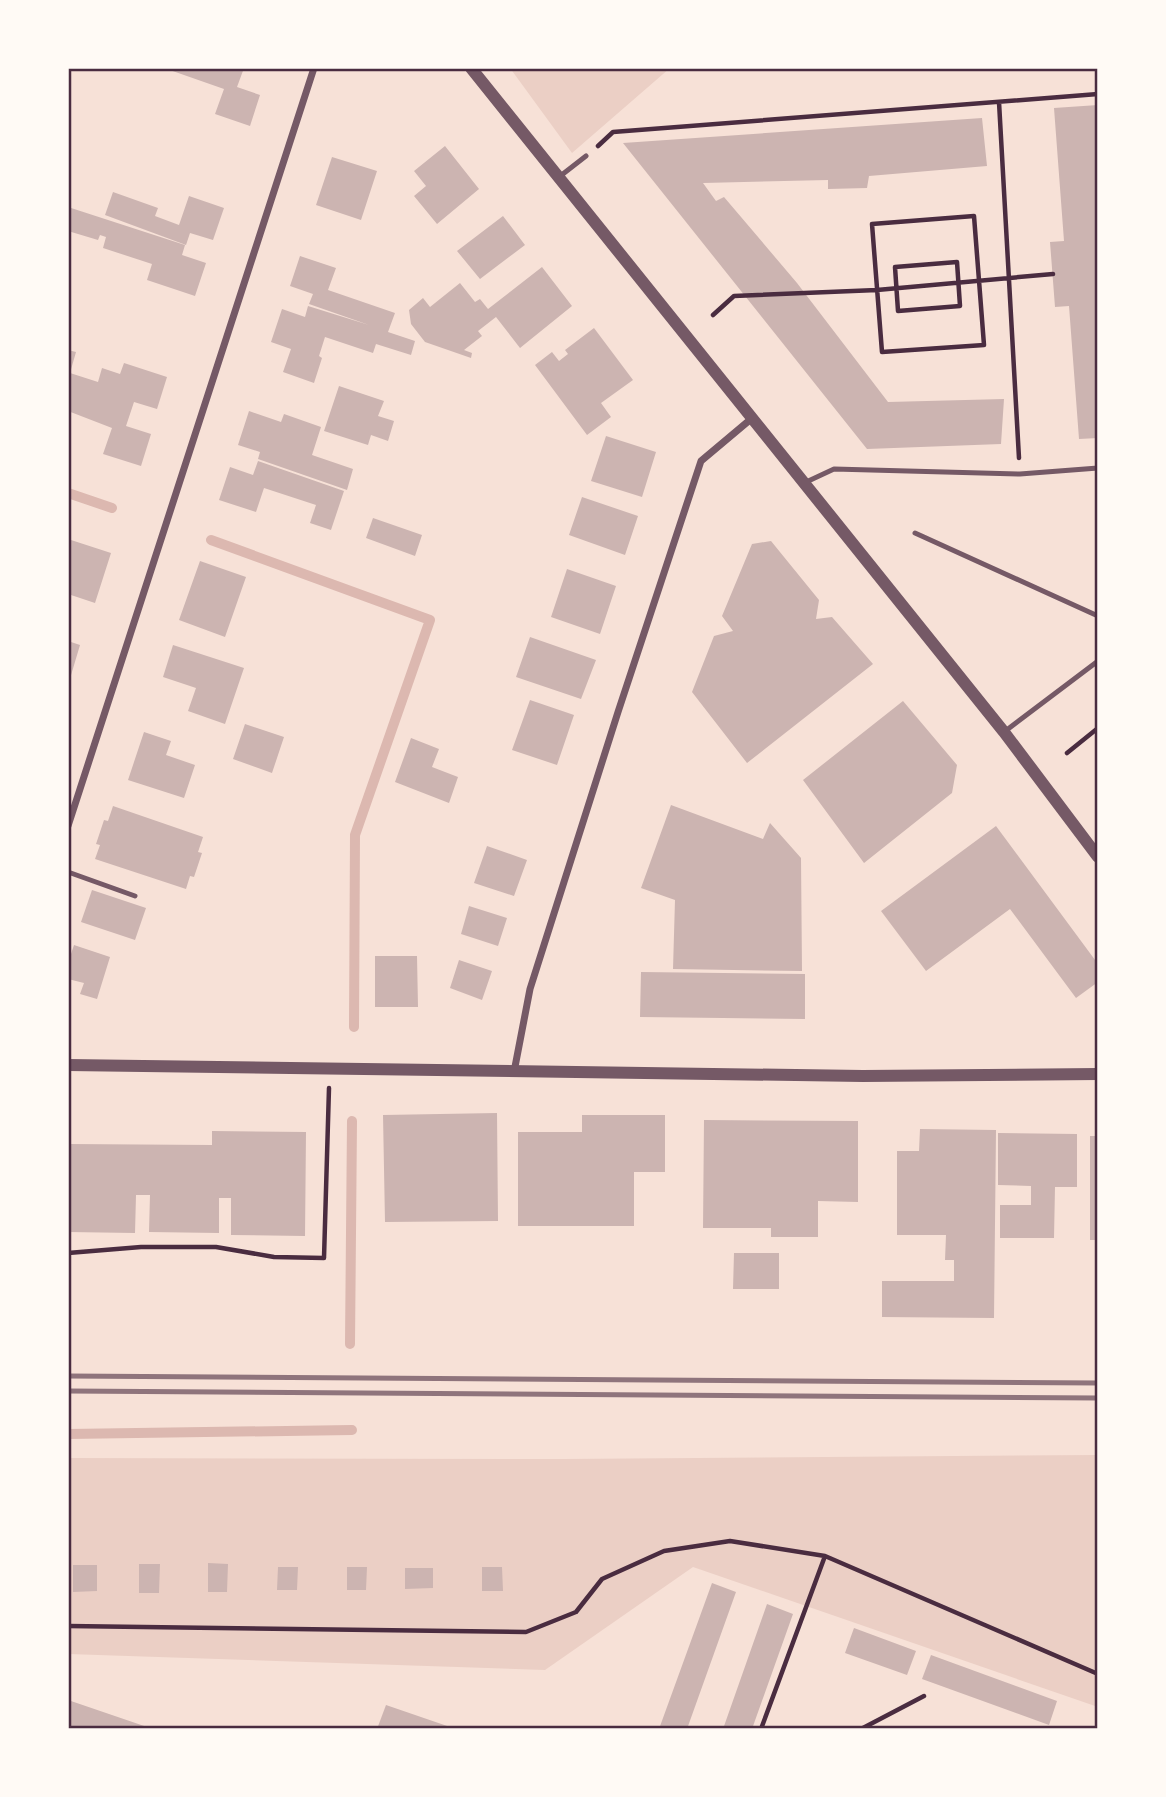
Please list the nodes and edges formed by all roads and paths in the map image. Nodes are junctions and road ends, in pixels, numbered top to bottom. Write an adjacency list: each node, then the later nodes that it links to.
1 (314, 68): 24 (street)
2 (471, 68): 6 (street)
3 (1098, 94): 4 (path)
4 (999, 102): 5 (path); 8 (path)
5 (586, 156): 6 (lane)
6 (559, 177): 14 (street)
7 (1053, 274): 8 (path)
8 (1007, 279): 9 (path); 16 (path)
9 (979, 281): 10 (path); 12 (path); 12 (path)
10 (958, 284): 11 (path); 11 (path); 11 (path)
11 (897, 288): 12 (path)
12 (877, 290): 13 (path)
13 (713, 315)
14 (751, 419): 17 (street); 30 (street)
15 (1098, 468): 16 (lane)
16 (1020, 474): 17 (lane)
17 (804, 483): 22 (street)
18 (915, 533): 19 (lane)
19 (1098, 616)
20 (1098, 661): 22 (lane)
21 (1098, 728): 23 (path)
22 (1004, 732): 25 (street)
23 (1068, 753)
24 (68, 826)
25 (1098, 856)
26 (68, 872): 27 (lane)
27 (135, 897)
28 (68, 1065): 29 (street)
29 (330, 1069): 30 (street); 32 (path)
30 (514, 1072): 31 (street)
31 (1098, 1074)
32 (68, 1253)
33 (825, 1556): 34 (path); 35 (path); 37 (path)
34 (68, 1626)
35 (1098, 1674)
36 (924, 1696): 38 (path)
37 (761, 1729)
38 (861, 1729)

